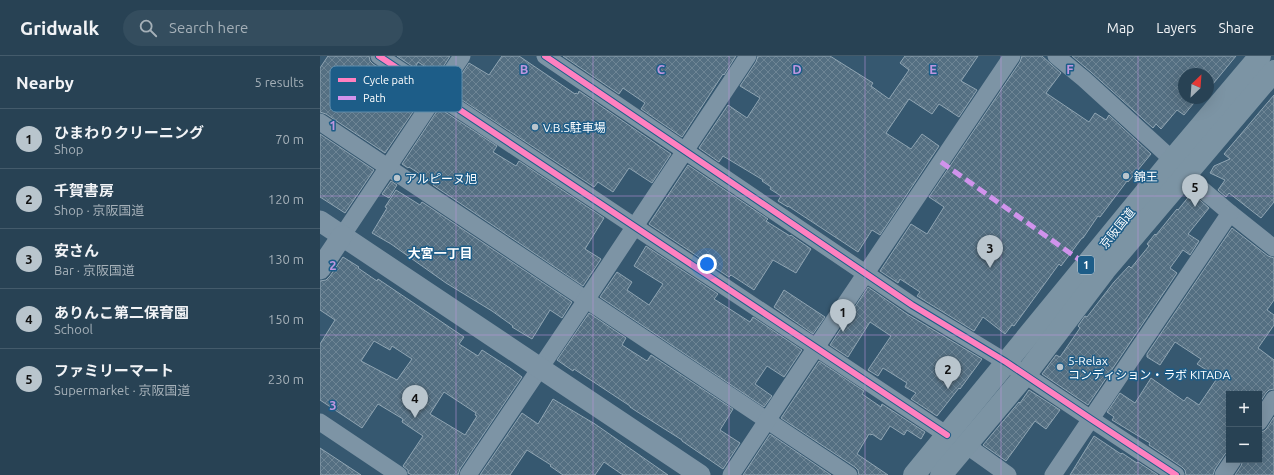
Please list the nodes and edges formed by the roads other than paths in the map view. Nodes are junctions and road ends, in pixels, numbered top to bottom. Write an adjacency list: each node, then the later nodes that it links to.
1 (379, 56): 8 (street)
2 (462, 56): 9 (street)
3 (545, 56): 14 (street)
4 (748, 56): 14 (street)
5 (1012, 56): 23 (street)
6 (1056, 56): 15 (street)
7 (1260, 56): 15 (highway, 京阪国道 / 1)
8 (394, 66)
9 (455, 66)
10 (1274, 71): 15 (highway, 京阪国道 / 1)
11 (462, 111): 19 (street)
12 (424, 112): 16 (street)
13 (320, 122): 16 (street)
14 (686, 151): 19 (street); 23 (street)
15 (1178, 167): 17 (street); 26 (highway, 京阪国道 / 1); 28 (highway, 京阪国道 / 1)
16 (388, 168): 20 (street); 24 (street)
17 (1230, 213): 21 (street); 31 (street)
18 (320, 221): 20 (street)
19 (636, 226): 24 (street); 25 (street)
20 (342, 236): 22 (street); 27 (street)
21 (1274, 248)
22 (320, 269)
23 (866, 272): 25 (street); 26 (street)
24 (586, 300): 27 (street); 32 (street)
25 (816, 347): 32 (street); 34 (street)
26 (1006, 362): 28 (street); 34 (highway, 京阪国道 / 1)
27 (540, 368): 39 (street); 40 (street)
28 (1025, 375): 31 (street); 35 (highway, 京阪国道 / 1)
29 (1274, 400): 30 (street)
30 (1262, 418)
31 (1091, 419): 37 (street); 46 (street)
32 (767, 421): 41 (street); 42 (street)
33 (320, 422): 38 (street)
34 (947, 435): 43 (highway, 京阪国道 / 1)
35 (966, 445): 44 (highway, 京阪国道 / 1); 45 (street)
36 (1231, 463): 47 (street)
37 (1166, 472)
38 (399, 475)
39 (468, 475)
40 (700, 475)
41 (731, 475)
42 (849, 475)
43 (914, 475)
44 (941, 475)
45 (1008, 475)
46 (1053, 475)
47 (1223, 475)

